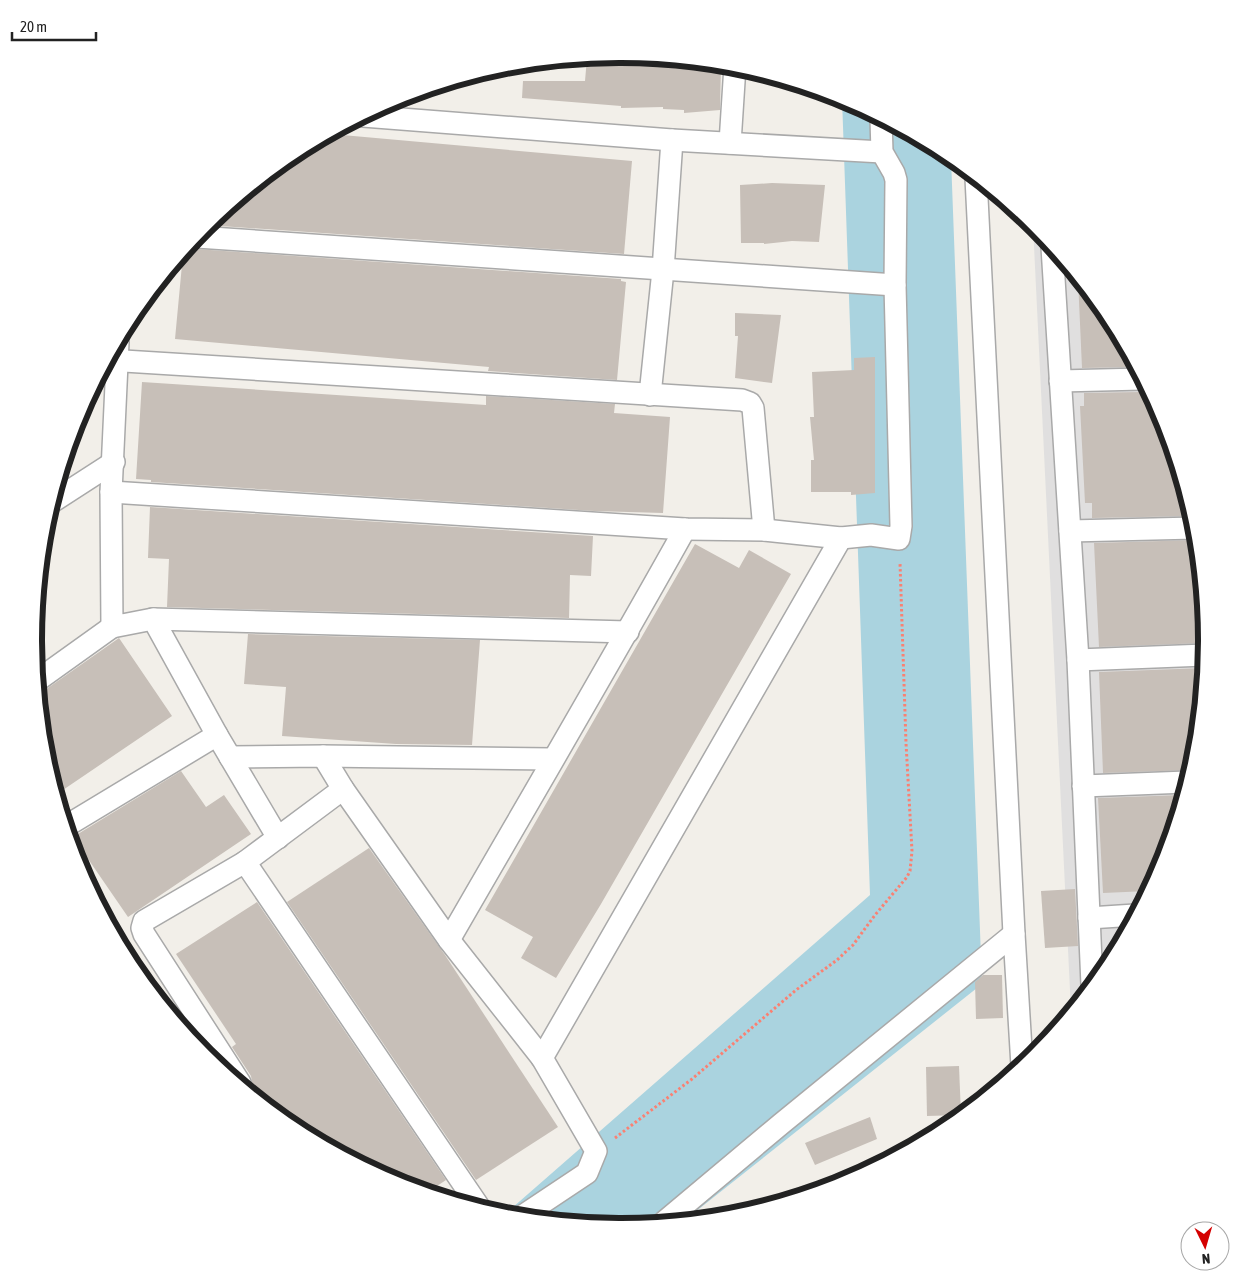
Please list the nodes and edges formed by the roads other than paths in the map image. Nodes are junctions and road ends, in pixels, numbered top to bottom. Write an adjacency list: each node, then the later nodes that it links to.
1 (735, 75): 5 (street)
2 (377, 117): 4 (street)
3 (881, 126): 6 (street)
4 (672, 140): 5 (street); 10 (street)
5 (730, 143): 6 (street)
6 (882, 152): 11 (street)
7 (976, 186): 43 (street)
8 (207, 238): 10 (street)
9 (1055, 262): 15 (street)
10 (663, 270): 11 (street); 16 (street)
11 (895, 285): 24 (street)
12 (119, 354): 16 (street)
13 (114, 363): 17 (street)
14 (1135, 379): 15 (street)
15 (1060, 381): 23 (street)
16 (650, 395): 22 (street)
17 (114, 462): 18 (street); 19 (street)
18 (111, 492): 21 (street); 26 (street)
19 (61, 496)
20 (1186, 528): 23 (street)
21 (685, 529): 22 (street); 27 (street)
22 (764, 530): 24 (street)
23 (1070, 531): 29 (street)
24 (841, 538): 47 (street)
25 (153, 619): 26 (street); 27 (street); 31 (street)
26 (112, 627): 30 (street)
27 (628, 632): 34 (street)
28 (1197, 655): 29 (street)
29 (1078, 660): 36 (street)
30 (44, 676)
31 (217, 735): 33 (street); 38 (street)
32 (323, 756): 33 (street); 34 (street); 37 (street)
33 (230, 757): 39 (street)
34 (552, 760): 44 (street)
35 (1180, 782): 36 (street)
36 (1083, 786): 42 (street)
37 (343, 789): 39 (street); 44 (street)
38 (72, 823)
39 (278, 838): 40 (street)
40 (245, 862): 48 (street); 49 (street)
41 (1127, 915): 42 (street)
42 (1088, 918): 45 (street)
43 (1014, 934): 46 (street); 51 (street)
44 (449, 940): 47 (street)
45 (1091, 973)
46 (1021, 1055)
47 (542, 1058): 50 (street)
48 (228, 1064)
49 (473, 1199)
50 (530, 1211)
51 (672, 1216)

